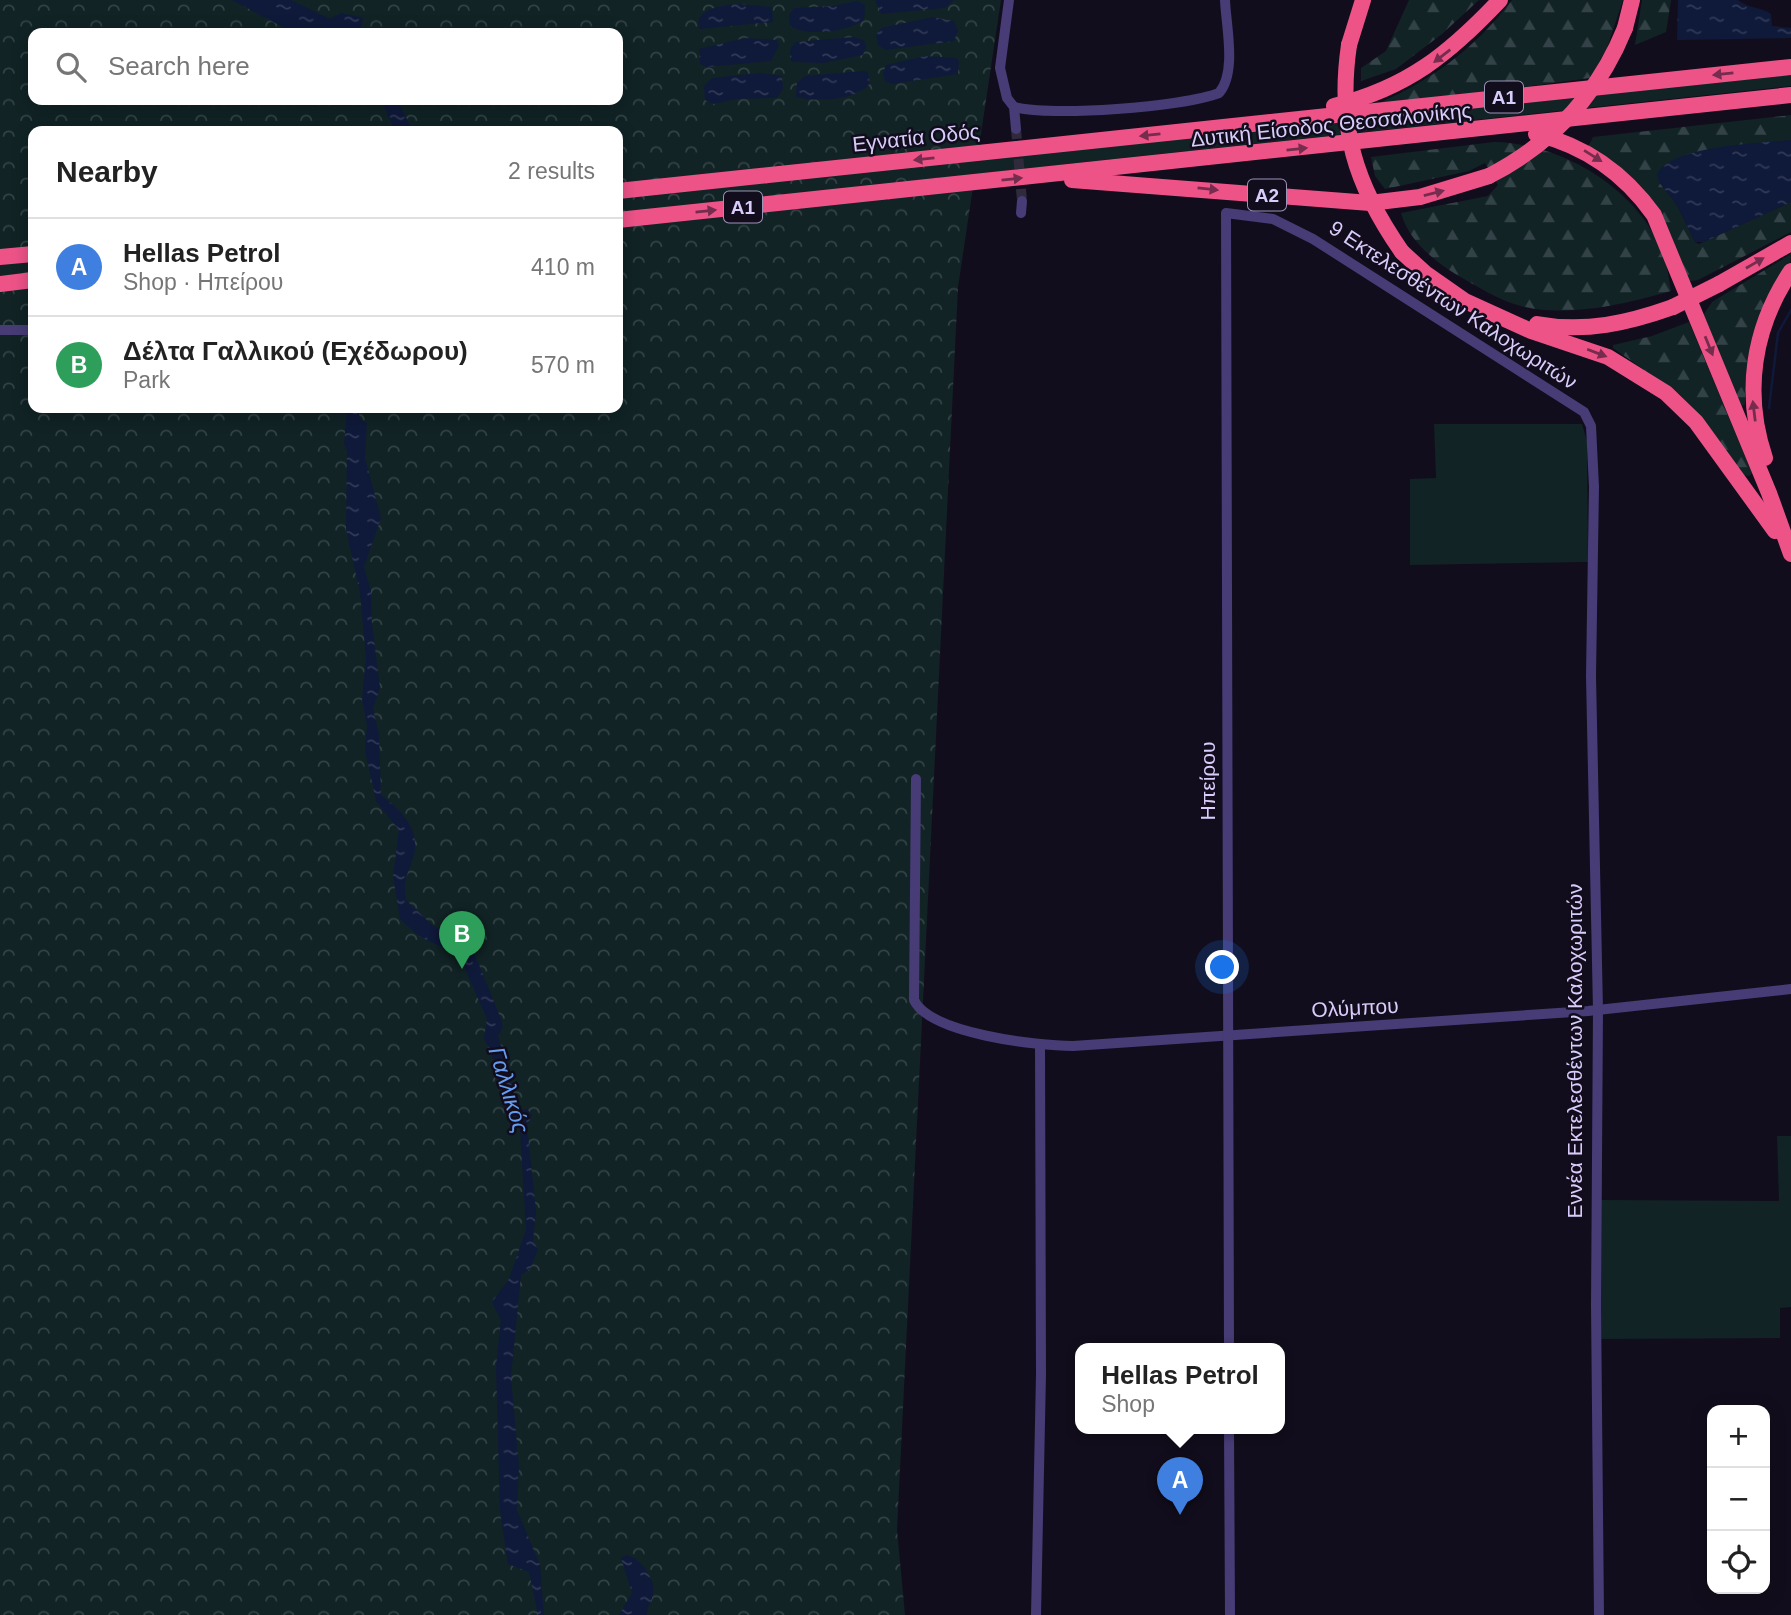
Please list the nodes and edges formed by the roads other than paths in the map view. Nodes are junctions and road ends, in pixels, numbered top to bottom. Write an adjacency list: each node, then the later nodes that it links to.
1 (1009, 0): 8 (street)
2 (1225, 0): 8 (street)
3 (1363, 0): 24 (highway, bridge)
4 (1632, 0): 12 (highway, Α2, one-way to 4, bridge)
5 (1495, 3): 9 (highway, one-way to 9)
6 (1791, 67): 9 (highway, Δυτική Είσοδος Θεσσαλονίκης / Α1, one-way to 9)
7 (1791, 95): 11 (highway, Δυτική Είσοδος Θεσσαλονίκης / Α1)
8 (1014, 107): 10 (street)
9 (1218, 128): 13 (highway, Εγνατία Οδός / Α1, one-way to 13)
10 (1016, 129)
11 (1457, 133): 12 (highway, Δυτική Είσοδος Θεσσαλονίκης / Α1, one-way to 11); 29 (highway, one-way to 29)
12 (1042, 176): 17 (highway, Α1, one-way to 12)
13 (623, 190)
14 (1022, 201): 16 (street)
15 (1226, 213): 27 (street, 9 Εκτελεσθέντων Καλοχωριτών); 34 (street, Ηπείρου)
16 (1021, 214)
17 (623, 220)
18 (1791, 243): 24 (highway, one-way to 18, bridge)
19 (28, 254): 20 (highway)
20 (0, 257)
21 (1791, 271): 28 (highway, one-way to 21)
22 (28, 281): 23 (highway)
23 (0, 284)
24 (1510, 320): 30 (highway, one-way to 30)
25 (0, 330): 26 (street)
26 (28, 330)
27 (1594, 487): 33 (street, Εννέα Εκτελεσθέντων Καλοχωριτών)
28 (1791, 522)
29 (1791, 554)
30 (1791, 562)
31 (916, 779): 35 (street, Ολύμπου)
32 (1791, 989): 33 (street, Ολύμπου)
33 (1598, 1010): 34 (street, Ολύμπου); 40 (street, Εννέα Εκτελεσθέντων Καλοχωριτών)
34 (1227, 1034): 35 (street, Ολύμπου); 36 (street, Ηπείρου)
35 (1040, 1046): 38 (street)
36 (1229, 1343)
37 (1229, 1434): 39 (street)
38 (1036, 1615)
39 (1230, 1615)
40 (1599, 1615)

